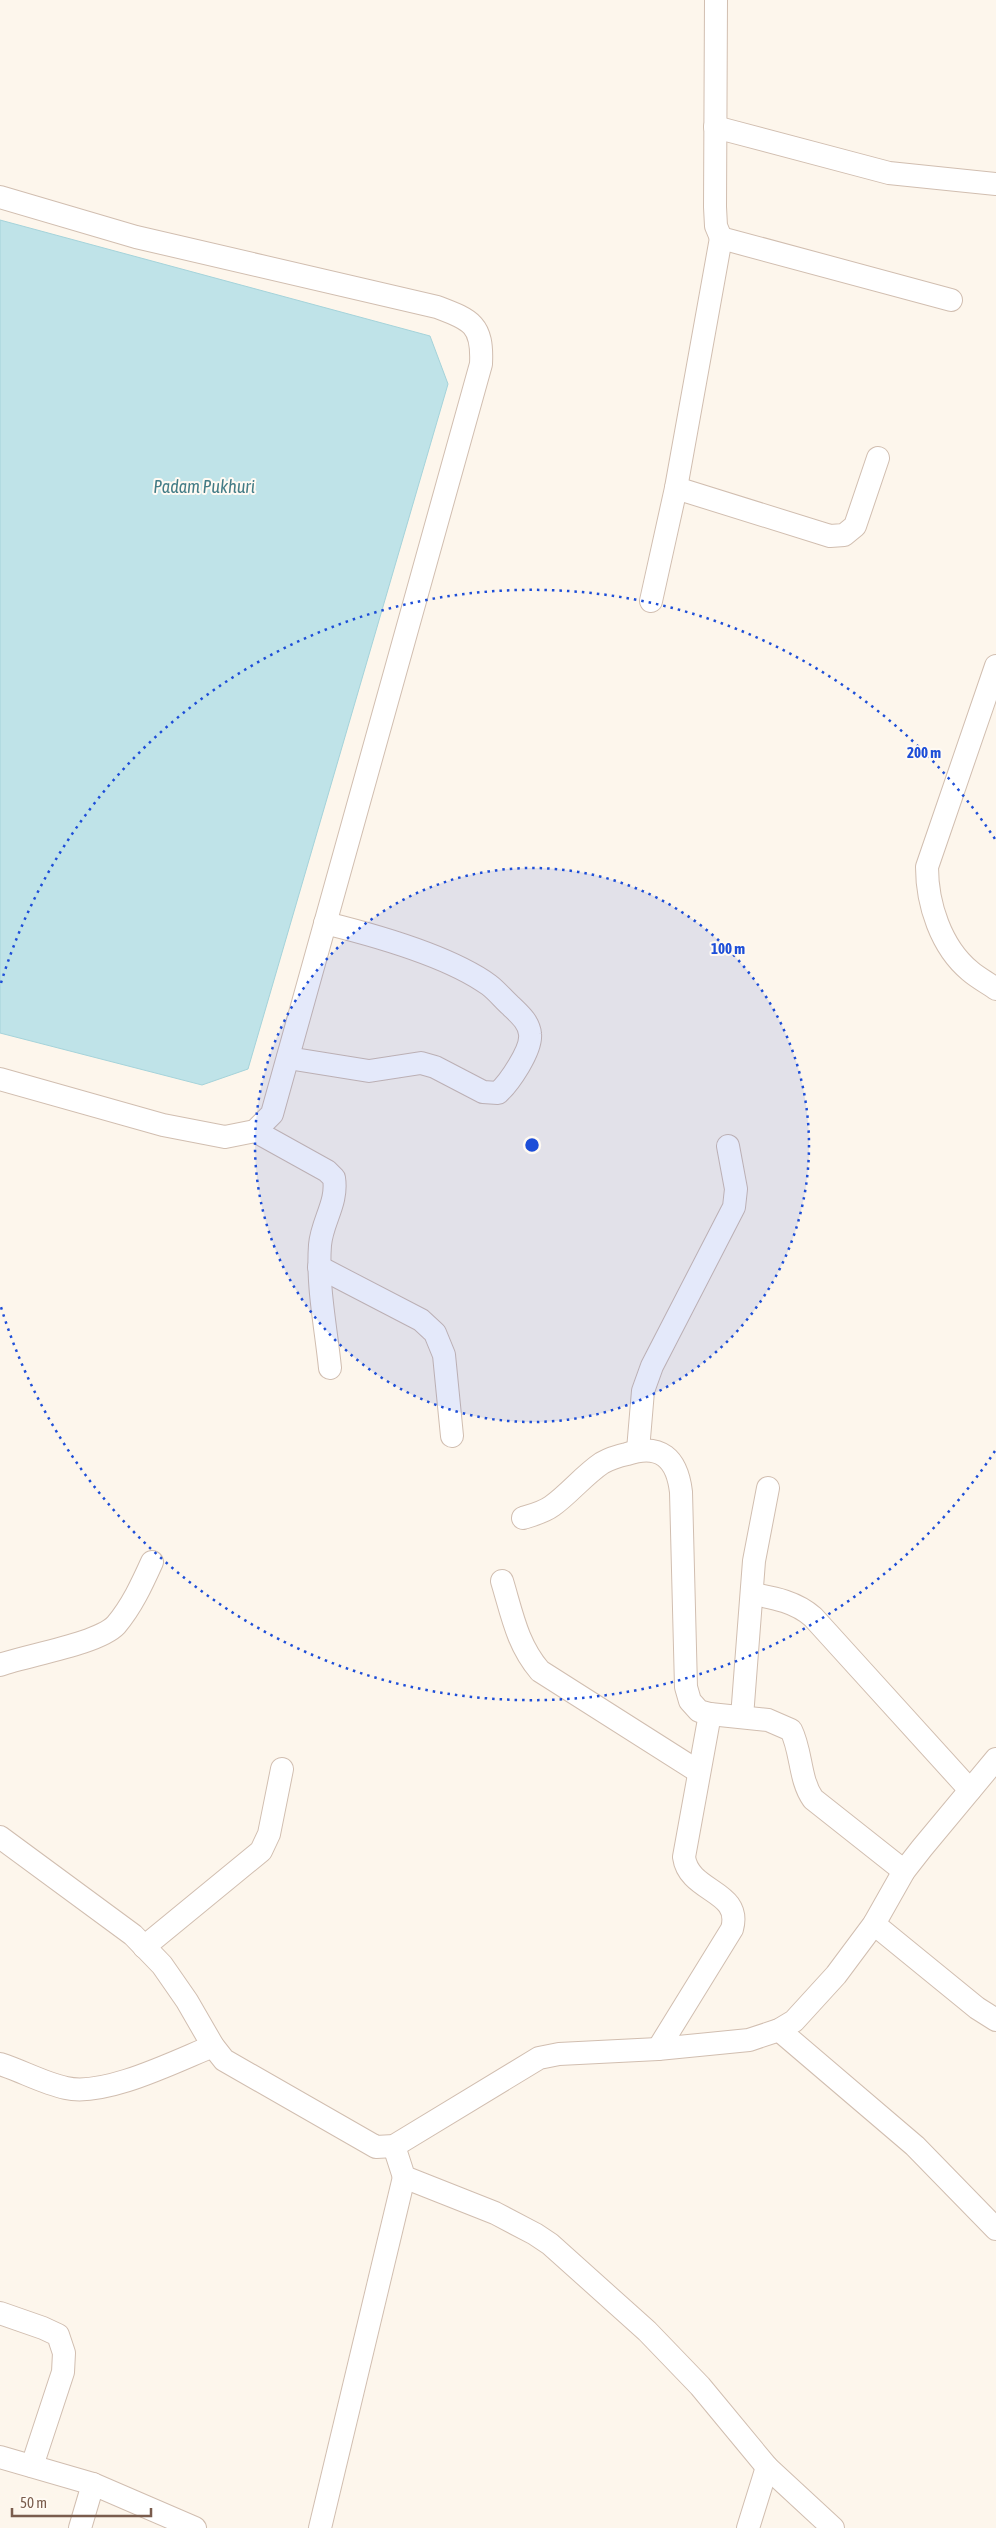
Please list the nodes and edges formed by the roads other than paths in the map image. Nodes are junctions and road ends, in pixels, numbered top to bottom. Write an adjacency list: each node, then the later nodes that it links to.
1 (716, 0): 2 (street)
2 (715, 127): 3 (street); 5 (street)
3 (996, 184)
4 (0, 197): 11 (street)
5 (721, 238): 6 (street); 8 (street)
6 (951, 300)
7 (878, 458): 8 (street)
8 (676, 488): 9 (street)
9 (651, 601)
10 (996, 666): 12 (street)
11 (325, 923): 13 (street); 13 (street)
12 (996, 989)
13 (288, 1058): 15 (street)
14 (0, 1079): 15 (street)
15 (255, 1131): 17 (street)
16 (728, 1146): 20 (street)
17 (319, 1267): 18 (street); 19 (street)
18 (330, 1368)
19 (452, 1436)
20 (638, 1450): 22 (street); 27 (street)
21 (768, 1488): 25 (street)
22 (523, 1518)
23 (152, 1562): 26 (street)
24 (502, 1581): 31 (street)
25 (752, 1594): 28 (street); 32 (street)
26 (0, 1664)
27 (710, 1714): 28 (street); 31 (street)
28 (742, 1717): 34 (street)
29 (996, 1759): 32 (street)
30 (282, 1769): 36 (street)
31 (699, 1772): 40 (street)
32 (970, 1790): 34 (street)
33 (0, 1837): 36 (street)
34 (904, 1871): 35 (street)
35 (874, 1924): 37 (street); 38 (street)
36 (144, 1947): 39 (street)
37 (996, 2020)
38 (779, 2030): 40 (street); 44 (street)
39 (213, 2046): 41 (street); 42 (street)
40 (658, 2049): 42 (street)
41 (0, 2064)
42 (394, 2146): 43 (street)
43 (404, 2177): 48 (street); 52 (street)
44 (996, 2229)
45 (0, 2313): 47 (street)
46 (0, 2457): 47 (street)
47 (32, 2466): 49 (street)
48 (767, 2467): 53 (street); 54 (street)
49 (93, 2484): 50 (street); 51 (street)
50 (80, 2528)
51 (195, 2528)
52 (320, 2528)
53 (748, 2528)
54 (833, 2528)

